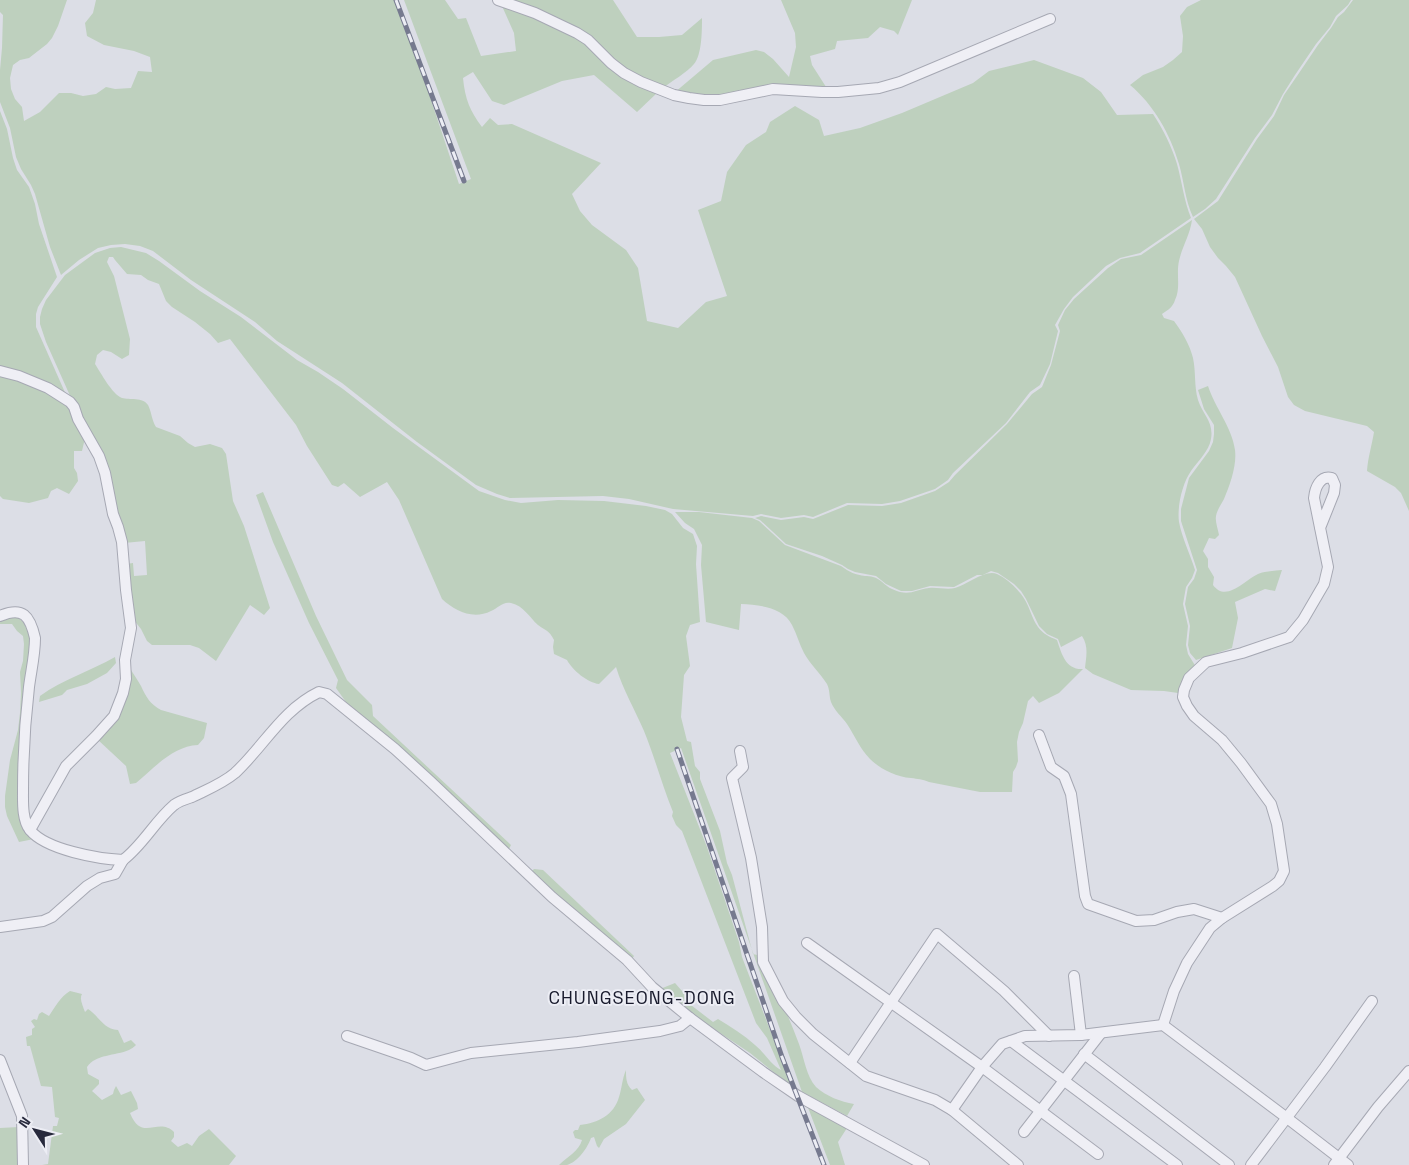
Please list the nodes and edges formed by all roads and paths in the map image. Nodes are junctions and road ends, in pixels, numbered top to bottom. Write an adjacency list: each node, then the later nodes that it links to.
1 (498, 0): 2 (street)
2 (1050, 19)
3 (0, 371): 8 (street)
4 (1320, 528): 10 (street)
5 (0, 616): 8 (street)
6 (1039, 735): 10 (street)
7 (740, 750): 25 (street)
8 (30, 830): 9 (street)
9 (123, 860): 11 (street); 16 (street)
10 (1222, 918): 17 (street)
11 (0, 927)
12 (807, 943): 15 (street)
13 (1074, 976): 19 (street)
14 (1372, 1001): 31 (street)
15 (891, 1002): 21 (street); 25 (street); 26 (street)
16 (690, 1018): 20 (street); 36 (street)
17 (1163, 1025): 18 (street); 31 (street)
18 (1101, 1033): 19 (street); 23 (street)
19 (1081, 1035): 21 (street)
20 (347, 1036)
21 (1049, 1036): 22 (street)
22 (1011, 1041): 26 (street); 28 (street)
23 (1084, 1054): 28 (street); 39 (street)
24 (0, 1060): 35 (street)
25 (850, 1063): 29 (street)
26 (982, 1066): 29 (street); 30 (street)
27 (1409, 1071): 34 (street)
28 (1064, 1080): 30 (street); 38 (street)
29 (952, 1110): 37 (street)
30 (1040, 1111): 32 (street); 33 (street)
31 (1287, 1118): 34 (street); 40 (street)
32 (1024, 1132)
33 (1098, 1154)
34 (1340, 1163)
35 (23, 1165)
36 (924, 1165)
37 (1018, 1165)
38 (1177, 1165)
39 (1229, 1165)
40 (1251, 1165)

